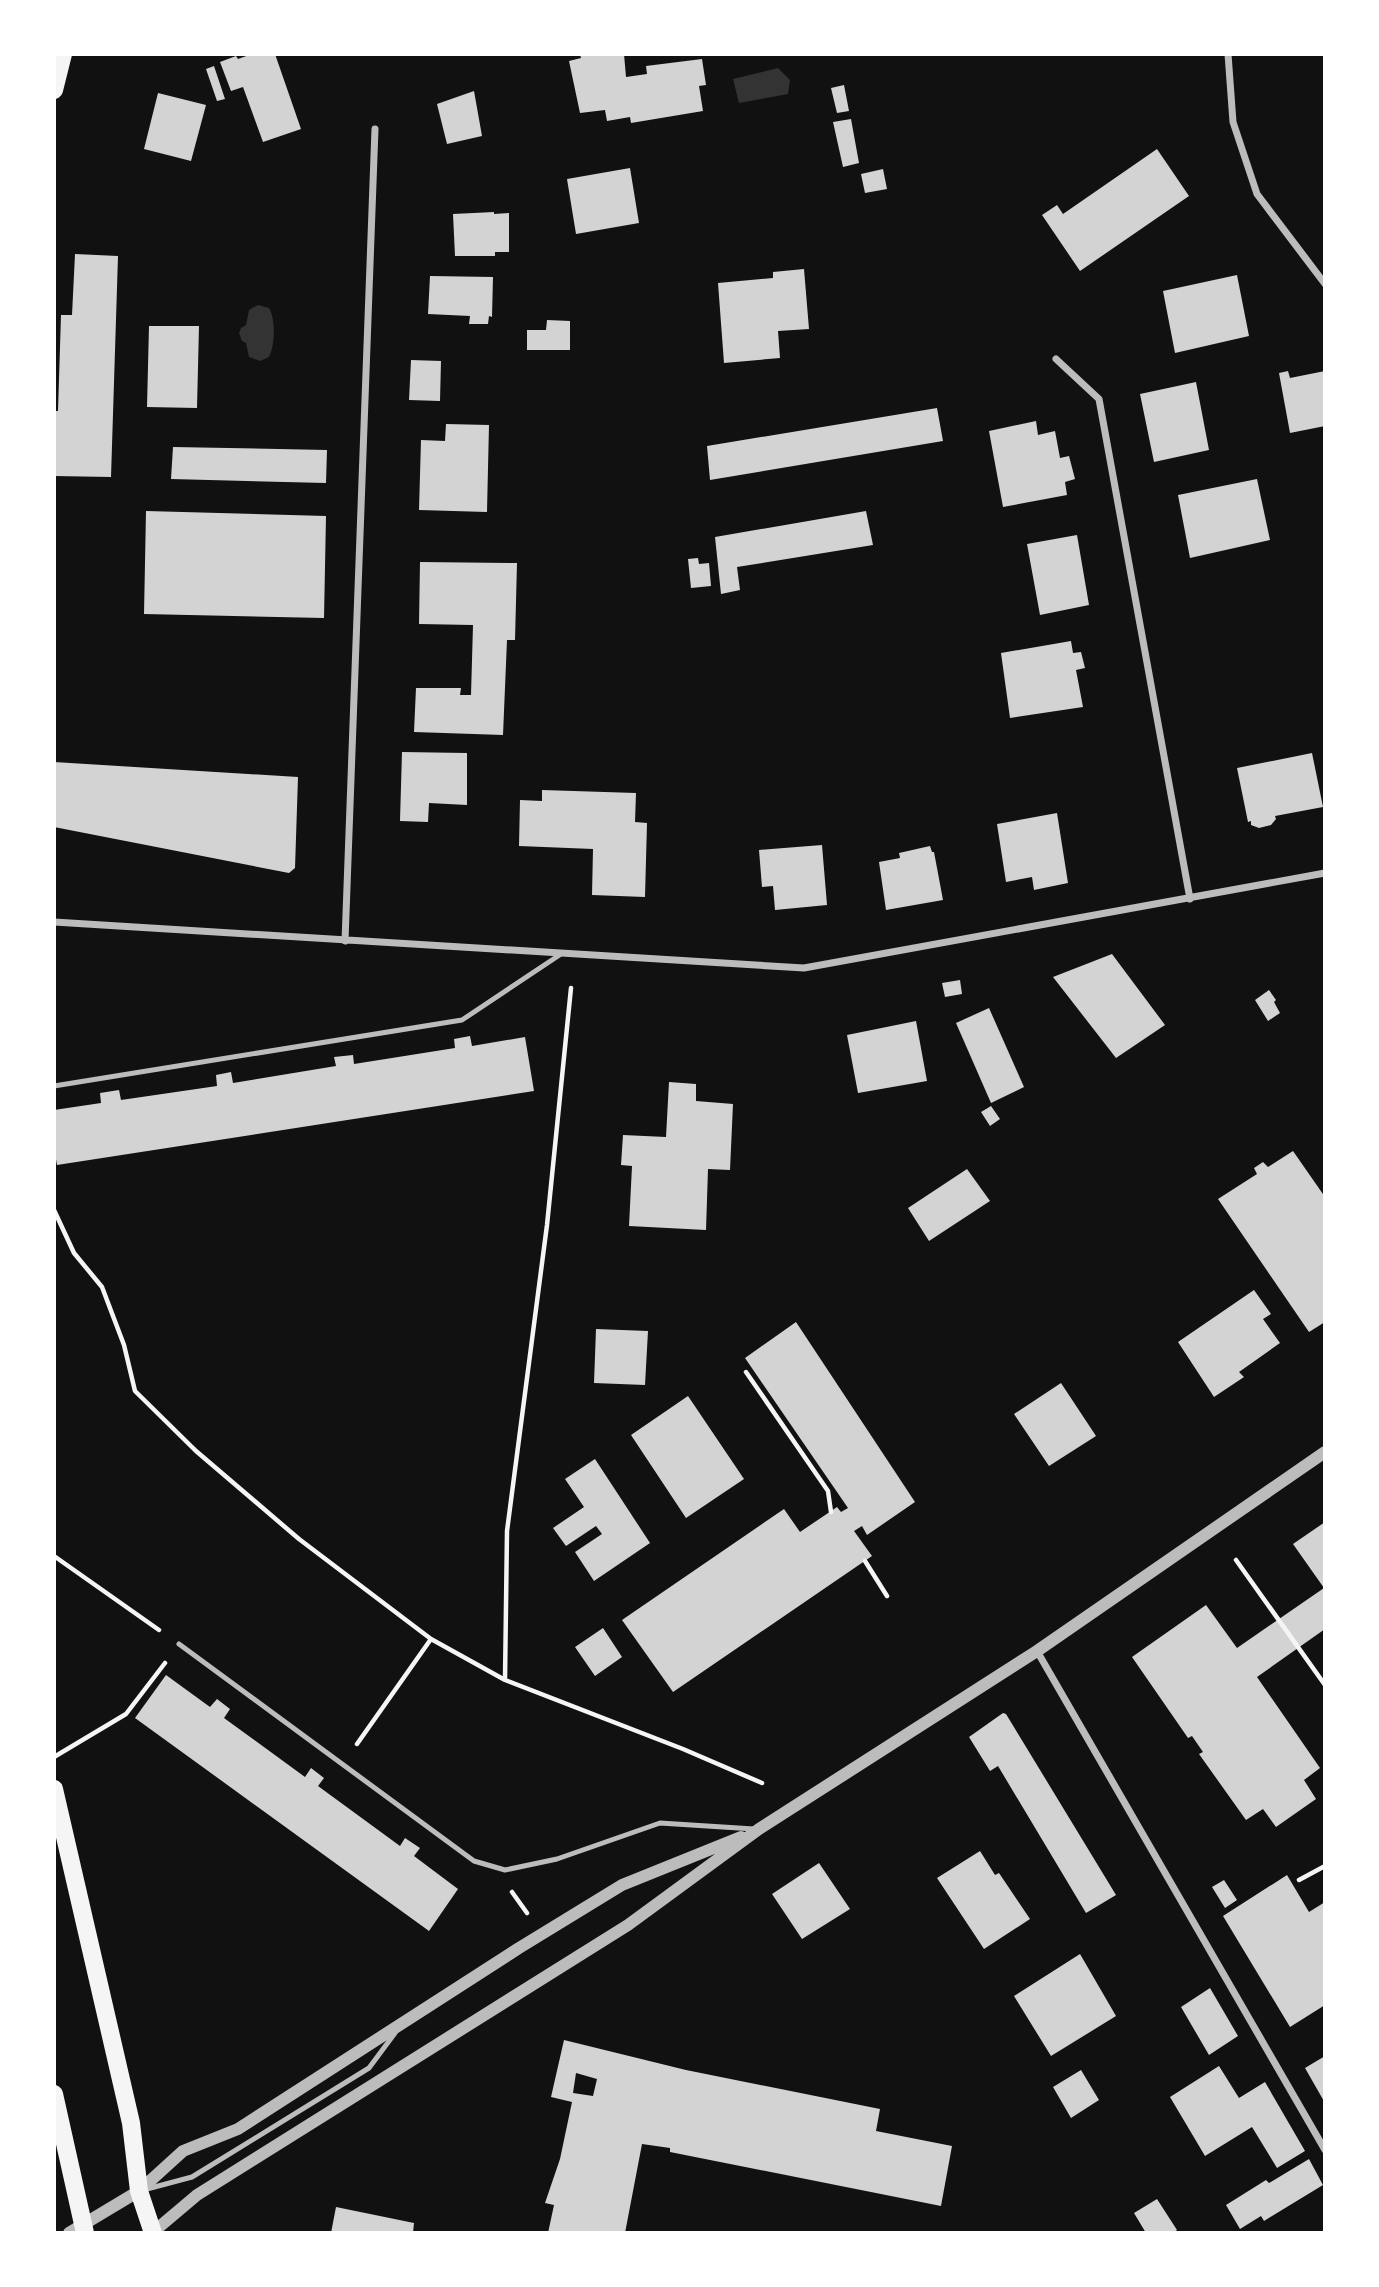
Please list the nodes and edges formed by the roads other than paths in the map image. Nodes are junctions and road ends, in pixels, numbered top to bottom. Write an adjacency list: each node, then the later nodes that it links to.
1 (64, 54): 3 (main road)
2 (1228, 54): 5 (street)
3 (54, 90)
4 (375, 129): 10 (street)
5 (1325, 284)
6 (1056, 359): 8 (street)
7 (1325, 873): 8 (street)
8 (1190, 899): 11 (street)
9 (54, 922): 10 (street)
10 (345, 941): 11 (street)
11 (562, 953): 12 (lane)
12 (54, 1086)
13 (1325, 1452): 15 (street)
14 (179, 1644): 17 (lane)
15 (1037, 1651): 17 (street); 20 (street)
16 (54, 1789): 21 (main road)
17 (759, 1829): 18 (street); 23 (street)
18 (401, 2024): 21 (street); 21 (lane)
19 (54, 2094): 22 (main road)
20 (1325, 2150)
21 (139, 2191): 22 (street); 23 (main road)
22 (79, 2230)
23 (152, 2233)

